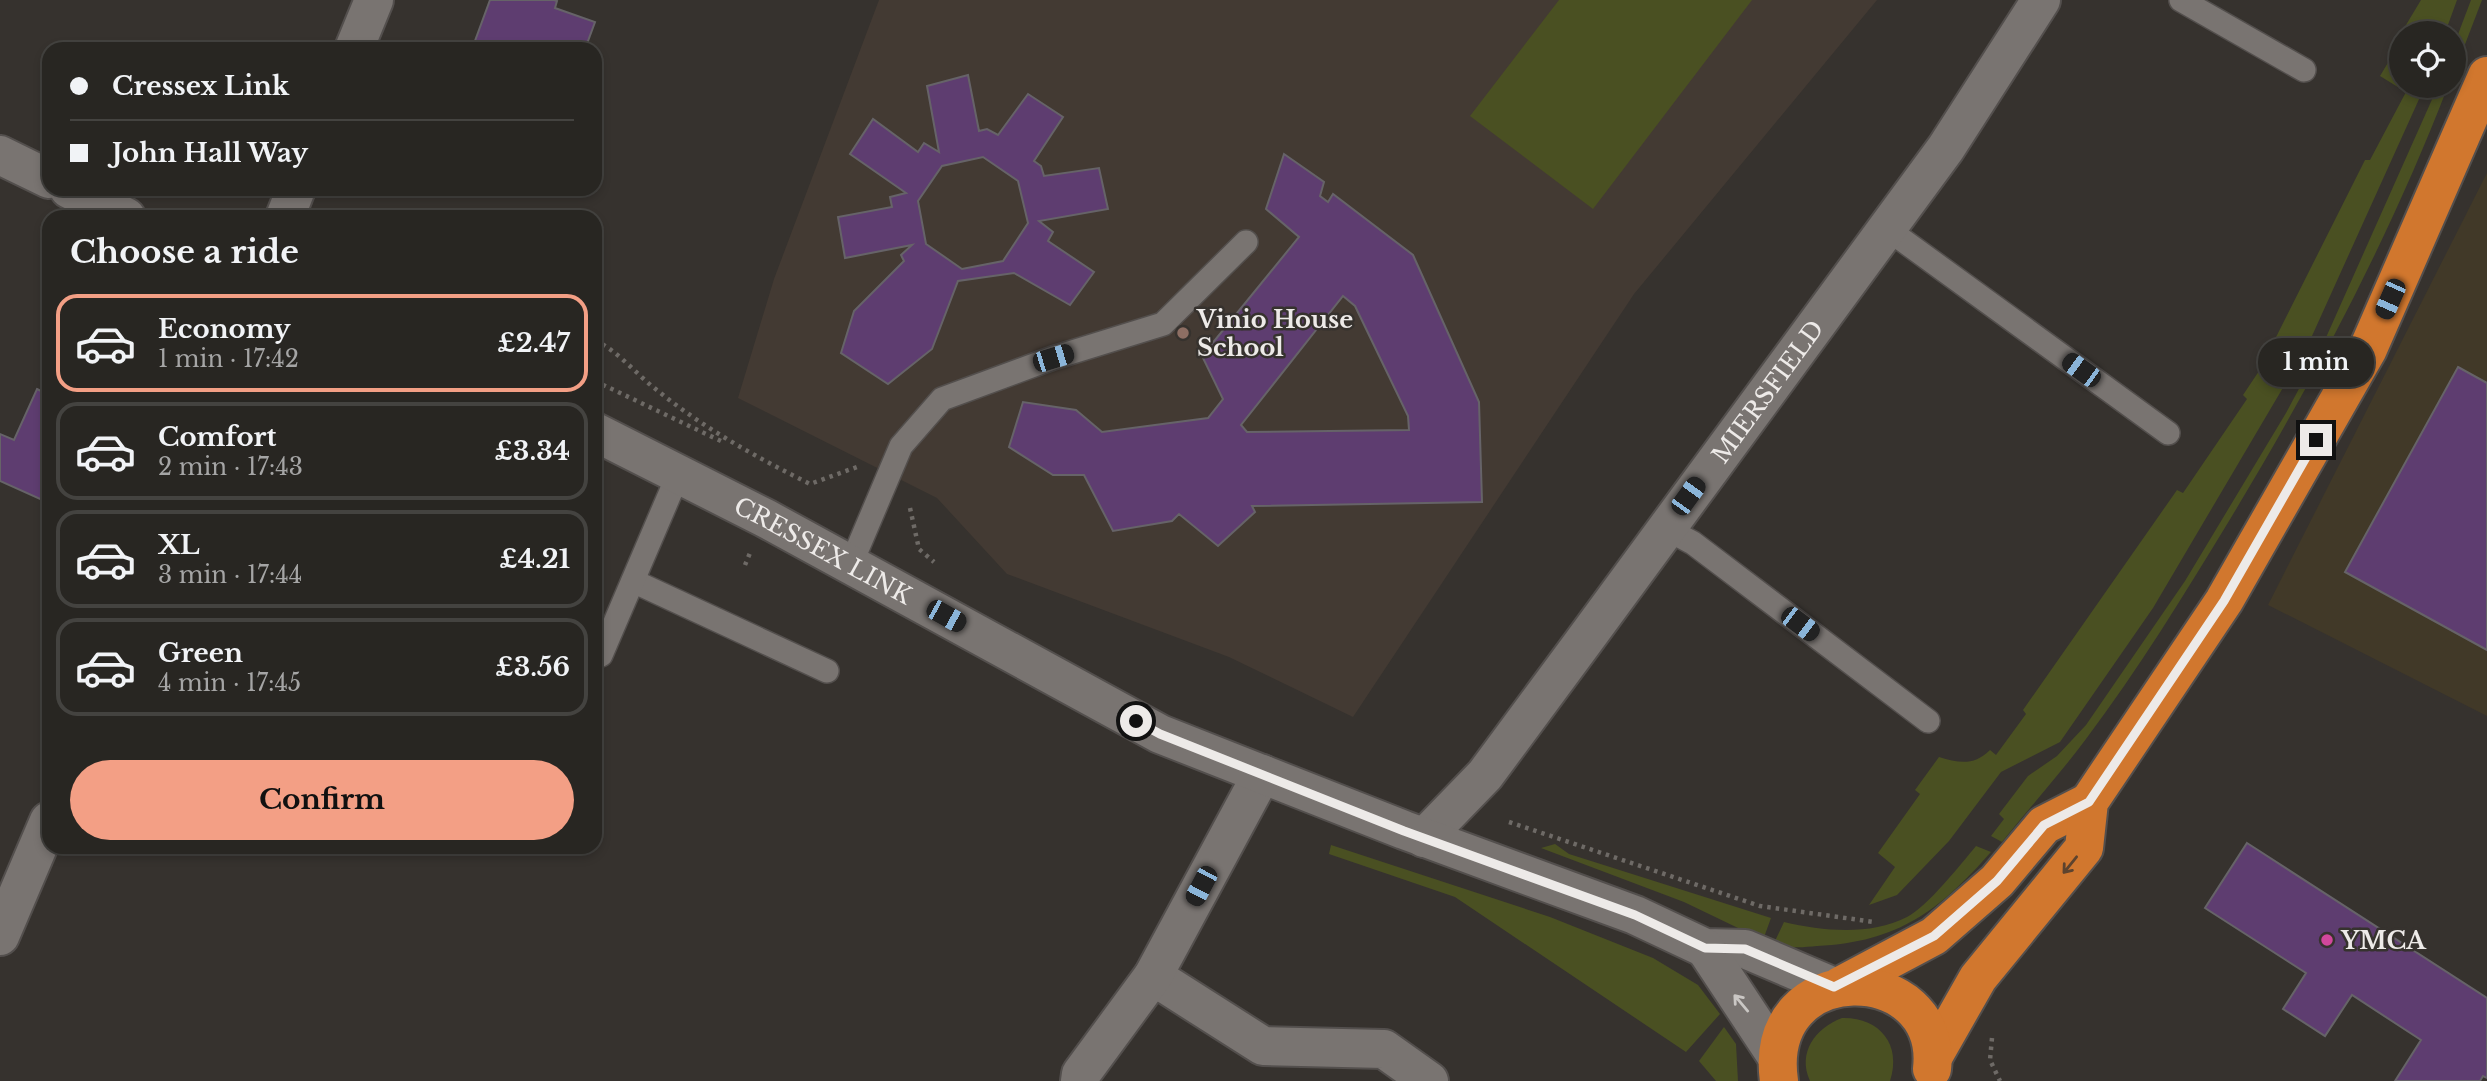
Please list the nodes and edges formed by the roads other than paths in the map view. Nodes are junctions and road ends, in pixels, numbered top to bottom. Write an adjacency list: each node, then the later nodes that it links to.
1 (374, 0): 4 (street)
2 (2041, 0): 11 (street, MIERSFIELD)
3 (2181, 0): 5 (lane)
4 (357, 42)
5 (2304, 70)
6 (2487, 76): 23 (highway)
7 (0, 155): 8 (street)
8 (42, 176)
9 (83, 196): 10 (street)
10 (112, 210)
11 (1886, 228): 13 (lane); 16 (street, MIERSFIELD)
12 (1246, 242): 17 (lane)
13 (2168, 433)
14 (602, 436): 15 (street, CRESSEX LINK)
15 (678, 475): 17 (street, CRESSEX LINK); 18 (lane)
16 (1665, 528): 21 (lane); 25 (street, MIERSFIELD)
17 (851, 564): 22 (street, CRESSEX LINK)
18 (633, 581): 19 (lane); 20 (lane)
19 (602, 653)
20 (827, 671)
21 (1928, 721)
22 (1262, 774): 25 (street, CRESSEX LINK); 28 (street)
23 (2089, 802): 29 (highway); 31 (highway, one-way to 31)
24 (42, 837): 26 (street)
25 (1424, 838): 27 (street, CRESSEX LINK)
26 (0, 936)
27 (1705, 948): 29 (street, CRESSEX LINK); 30 (street, one-way to 27)
28 (1153, 976): 32 (street); 33 (street)
29 (1837, 986): 30 (highway); 31 (highway)
30 (1776, 1070)
31 (1937, 1070)
32 (1080, 1081)
33 (1429, 1081)

